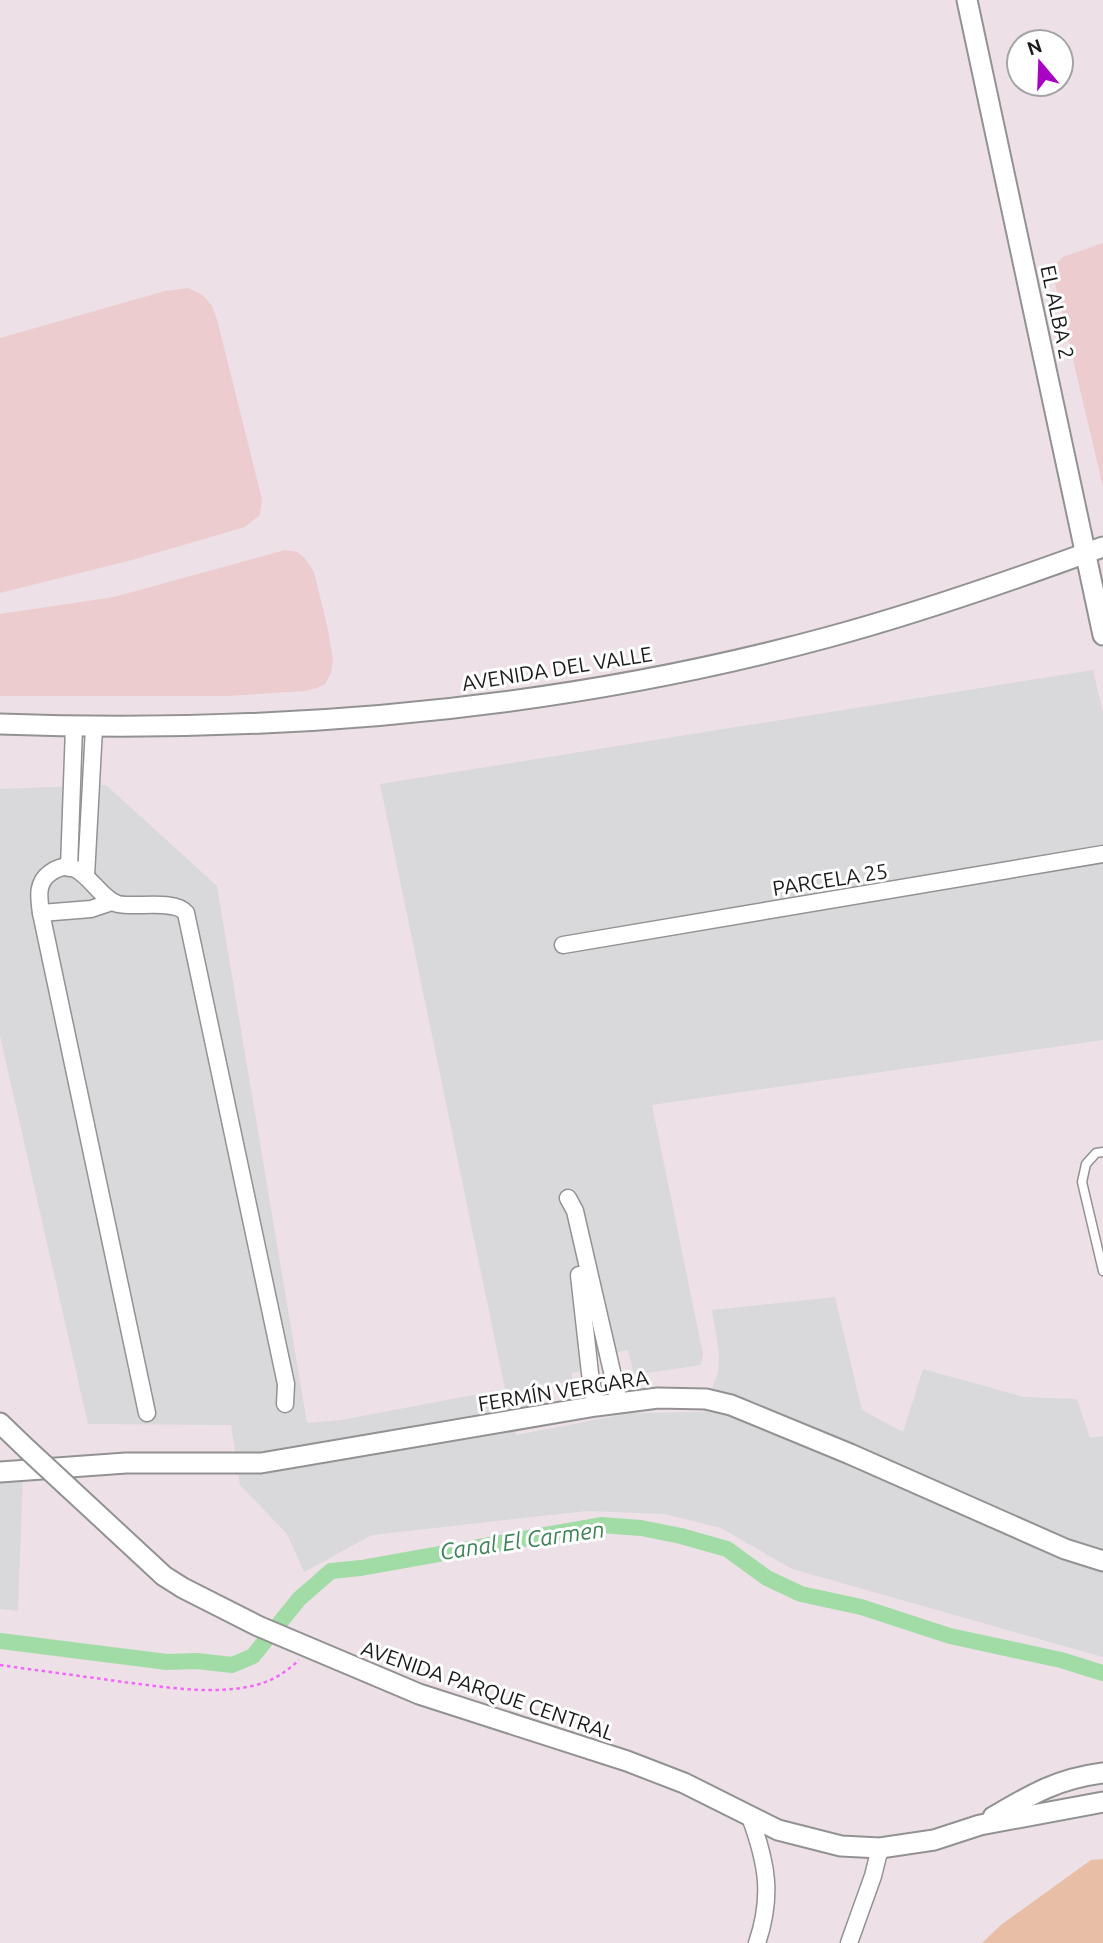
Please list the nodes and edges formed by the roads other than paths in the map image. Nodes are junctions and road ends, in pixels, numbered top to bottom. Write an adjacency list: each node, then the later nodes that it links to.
1 (967, 0): 2 (street, EL ALBA 2)
2 (1095, 550): 3 (street, EL ALBA 2); 6 (street, AVENIDA DEL VALLE)
3 (1103, 635)
4 (0, 724): 5 (street, AVENIDA DEL VALLE)
5 (74, 727): 6 (street, AVENIDA DEL VALLE); 8 (street)
6 (94, 728): 9 (street)
7 (1103, 854): 12 (street, PARCELA 25)
8 (69, 868): 9 (street); 11 (street)
9 (86, 876): 10 (street)
10 (112, 902): 11 (street); 16 (street)
11 (41, 913): 18 (street)
12 (563, 944)
13 (1103, 1152): 14 (lane)
14 (1103, 1271)
15 (619, 1402): 17 (street, FERMÍN VERGARA); 17 (street); 21 (street, FERMÍN VERGARA)
16 (285, 1404)
17 (596, 1406): 20 (street, FERMÍN VERGARA)
18 (147, 1413)
19 (0, 1423): 24 (street, AVENIDA PARQUE CENTRAL, bridge)
20 (0, 1472)
21 (1103, 1561)
22 (1103, 1773): 25 (street, AVENIDA PARQUE CENTRAL)
23 (1103, 1802): 25 (street, AVENIDA PARQUE CENTRAL)
24 (750, 1817): 26 (street, AVENIDA PARQUE CENTRAL); 27 (street)
25 (980, 1825): 26 (street, AVENIDA PARQUE CENTRAL)
26 (880, 1848): 28 (street)
27 (758, 1943)
28 (849, 1943)

